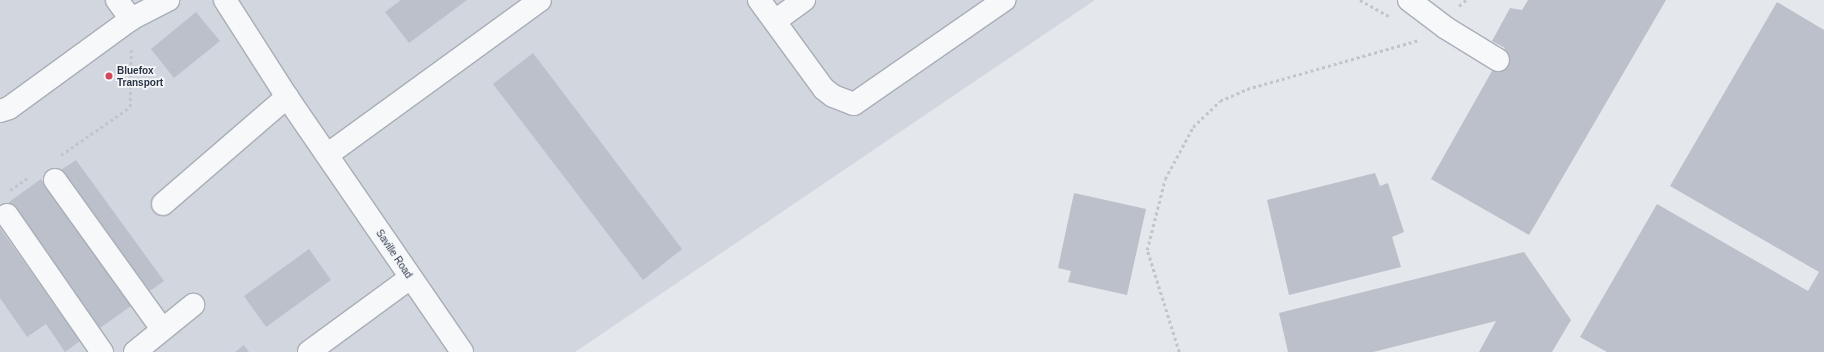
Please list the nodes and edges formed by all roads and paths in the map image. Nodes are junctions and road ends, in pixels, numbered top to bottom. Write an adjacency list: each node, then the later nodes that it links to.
1 (117, 0): 11 (street)
2 (168, 0): 11 (street)
3 (225, 0): 14 (street, Saville Road)
4 (540, 0): 16 (street)
5 (759, 0): 12 (street)
6 (804, 0): 12 (street)
7 (1004, 0): 12 (street)
8 (1409, 0): 10 (street)
9 (1466, 0): 10 (path)
10 (1435, 15): 13 (street); 29 (path)
11 (131, 19): 15 (street); 17 (path)
12 (775, 21)
13 (1498, 60)
14 (287, 97): 16 (street, Saville Road); 20 (street)
15 (0, 111)
16 (326, 155): 22 (street, Saville Road)
17 (55, 170): 24 (street)
18 (30, 177): 19 (path)
19 (6, 193)
20 (163, 204)
21 (7, 215): 25 (street)
22 (410, 278): 27 (street); 28 (street, Saville Road)
23 (193, 305): 24 (street)
24 (162, 329): 26 (street)
25 (102, 352)
26 (135, 352)
27 (309, 352)
28 (462, 352)
29 (1179, 352)

